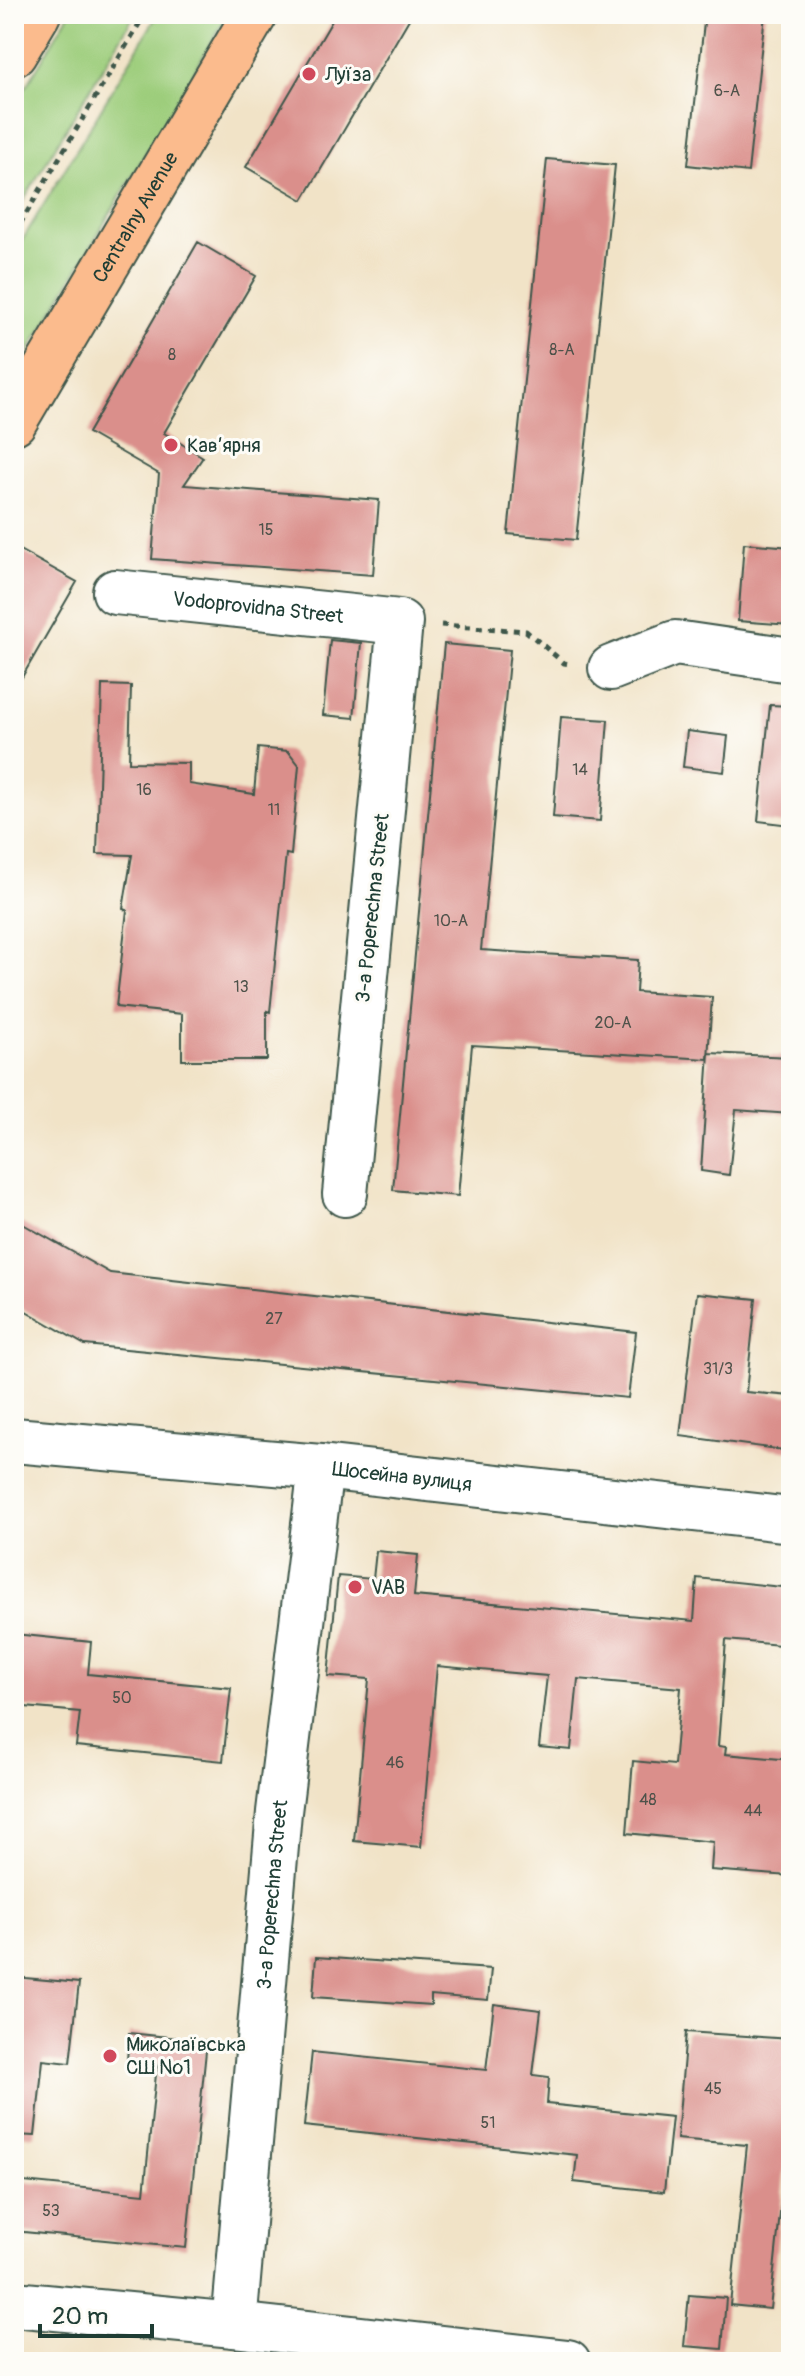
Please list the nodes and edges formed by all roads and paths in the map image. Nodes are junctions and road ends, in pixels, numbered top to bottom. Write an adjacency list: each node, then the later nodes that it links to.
1 (38, 14): 4 (main road)
2 (145, 14): 5 (path)
3 (255, 14): 6 (main road, Centralny Avenue)
4 (14, 54)
5 (14, 234)
6 (14, 422)
7 (115, 592): 8 (street, Vodoprovidna Street)
8 (400, 622): 10 (path); 11 (street, 3-a Poperechna Street)
9 (791, 660): 10 (street)
10 (611, 668)
11 (345, 1194)
12 (14, 1440): 13 (street, Шосейна вулиця)
13 (321, 1467): 14 (street, Шосейна вулиця); 16 (street, 3-a Poperechna Street)
14 (791, 1520)
15 (14, 2304): 16 (street)
16 (234, 2325): 17 (street)
17 (568, 2362)

